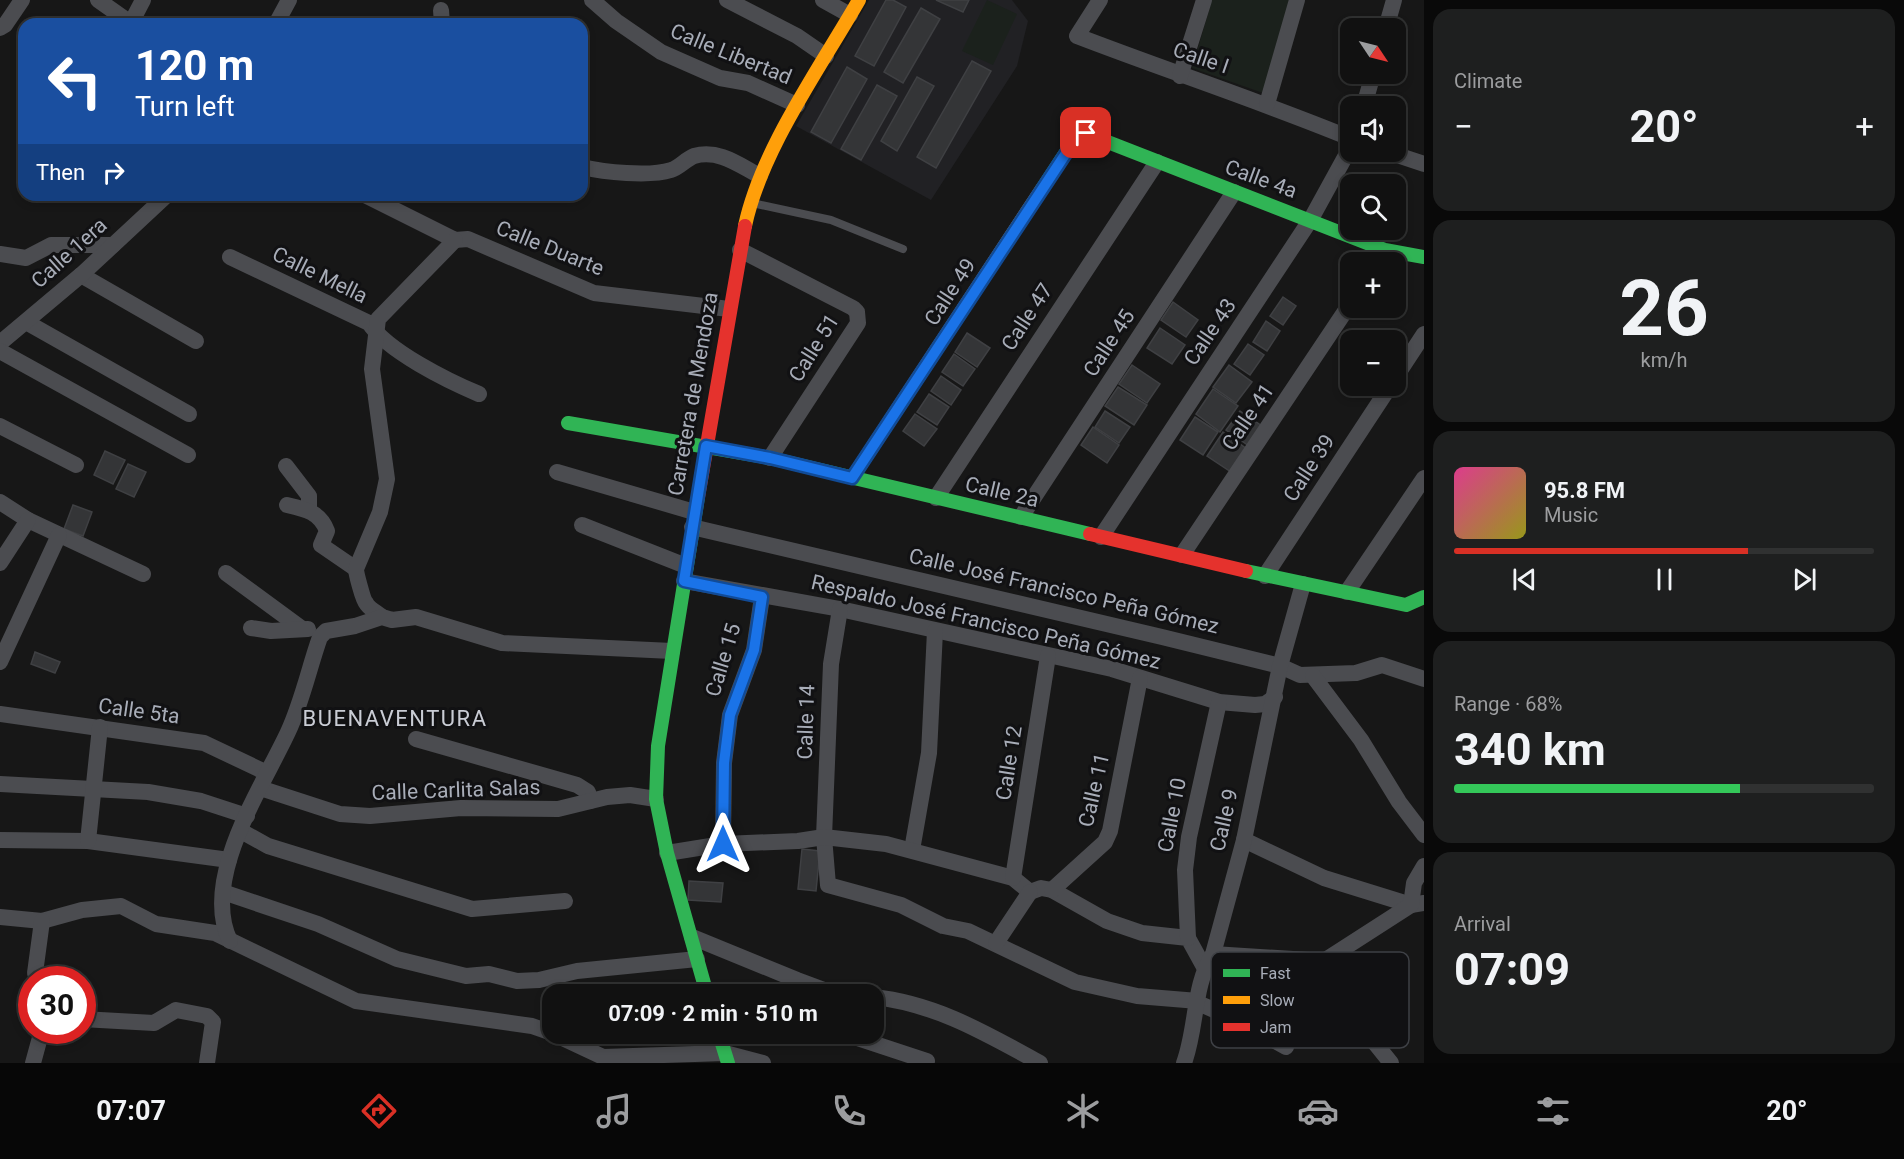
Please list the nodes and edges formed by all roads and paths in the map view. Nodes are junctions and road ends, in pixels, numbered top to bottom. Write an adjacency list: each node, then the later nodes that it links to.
1 (22, 0): 18 (street)
2 (98, 0): 14 (street)
3 (143, 0): 15 (street)
4 (289, 0): 16 (street)
5 (592, 0): 22 (street, Calle Libertad)
6 (726, 0): 19 (street)
7 (823, 0): 13 (street)
8 (859, 0): 13 (street, Carretera de Mendoza)
9 (1100, 0): 20 (street, Calle I)
10 (1204, 0): 20 (street)
11 (1298, 0): 21 (street)
12 (1394, 0): 17 (street)
13 (850, 15): 19 (street, Carretera de Mendoza)
14 (125, 18)
15 (134, 18)
16 (279, 18)
17 (1389, 18)
18 (0, 28)
19 (826, 56): 22 (street, Carretera de Mendoza)
20 (1180, 76): 21 (street, Calle I)
21 (1267, 104): 24 (street, Calle I)
22 (797, 105): 30 (street, Carretera de Mendoza)
23 (1086, 133): 26 (street, Calle 4a); 66 (street, Calle 49)
24 (1340, 134)
25 (1406, 158): 28 (street)
26 (1156, 162): 31 (street, Calle 4a); 68 (street, Calle 47)
27 (1342, 162): 35 (street, Calle 43)
28 (1424, 164)
29 (588, 167): 30 (street)
30 (760, 176): 34 (street, Carretera de Mendoza)
31 (1234, 192): 35 (street, Calle 4a); 72 (street, Calle 45)
32 (161, 201): 37 (street, Calle 1era)
33 (383, 201): 36 (street, Calle Duarte)
34 (750, 203): 38 (lane); 39 (street, Carretera de Mendoza)
35 (1311, 219): 40 (street, Calle 4a); 77 (street, Calle 43)
36 (455, 240): 46 (street, Calle Duarte); 50 (street)
37 (113, 245): 41 (street); 45 (street, Calle 1era)
38 (903, 249)
39 (740, 250): 46 (street, Carretera de Mendoza); 62 (street, Calle 51)
40 (1373, 252)
41 (0, 254)
42 (230, 257): 50 (street, Calle Mella)
43 (1406, 257): 44 (street, Calle 4a)
44 (1424, 257)
45 (81, 275): 48 (street, Calle 1era); 51 (street)
46 (729, 309): 60 (street, Carretera de Mendoza)
47 (1341, 318): 78 (street, Calle 41)
48 (26, 321): 52 (street, Calle 1era); 57 (street)
49 (1424, 334): 54 (street)
50 (377, 336): 55 (street, Calle Mella); 80 (street)
51 (196, 341)
52 (0, 343)
53 (0, 351): 61 (street)
54 (1406, 361)
55 (479, 394)
56 (1383, 396): 84 (street, Calle 39)
57 (189, 414)
58 (568, 423): 60 (street, Calle 2a)
59 (0, 426): 63 (street)
60 (706, 446): 62 (street, Calle 2a); 74 (street, Carretera de Mendoza)
61 (188, 455)
62 (770, 458): 66 (street, Calle 2a)
63 (76, 465)
64 (286, 466): 71 (street)
65 (557, 472): 74 (street, Calle José Francisco Peña Gómez)
66 (852, 478): 68 (street, Calle 2a)
67 (1424, 478): 86 (street)
68 (936, 498): 72 (street, Calle 2a)
69 (0, 502): 73 (street)
70 (287, 505): 71 (street)
71 (309, 510): 80 (street)
72 (1021, 517): 77 (street, Calle 2a)
73 (28, 520): 76 (street); 79 (street)
74 (693, 520): 83 (street, Carretera de Mendoza); 98 (street, Calle José Francisco Peña Gómez)
75 (582, 525): 83 (street, Respaldo José Francisco Peña Gómez)
76 (59, 536): 82 (street); 97 (street)
77 (1101, 537): 78 (street, Calle 2a)
78 (1182, 555): 84 (street, Calle 2a)
79 (0, 563)
80 (356, 569): 90 (street)
81 (225, 573): 92 (street)
82 (143, 574)
83 (685, 574): 87 (street, Respaldo José Francisco Peña Gómez); 95 (street, Carretera de Mendoza)
84 (1265, 576): 85 (street, Calle 2a)
85 (1303, 584): 86 (street, Calle 2a); 98 (street, Calle 9)
86 (1347, 592): 88 (street, Calle 2a)
87 (762, 597): 89 (street, Respaldo José Francisco Peña Gómez); 118 (street, Calle 15)
88 (1424, 597)
89 (840, 609): 93 (street, Respaldo José Francisco Peña Gómez); 114 (street, Calle 14)
90 (382, 617): 94 (street); 95 (street)
91 (251, 628): 92 (street)
92 (301, 628): 94 (street)
93 (935, 631): 96 (street, Respaldo José Francisco Peña Gómez); 119 (street)
94 (322, 638): 107 (street)
95 (672, 651): 110 (street, Carretera de Mendoza)
96 (1048, 656): 100 (street, Respaldo José Francisco Peña Gómez); 123 (street, Calle 12)
97 (0, 662)
98 (1280, 666): 99 (street, Calle José Francisco Peña Gómez); 102 (street, Calle 9)
99 (1313, 676): 101 (street, Calle José Francisco Peña Gómez); 113 (street)
100 (1140, 678): 103 (street, Respaldo José Francisco Peña Gómez); 124 (street, Calle 11)
101 (1424, 679)
102 (1275, 697): 103 (street, Respaldo José Francisco Peña Gómez); 116 (street, Calle 9)
103 (1219, 702): 132 (street, Calle 10)
104 (0, 714): 105 (street, Calle 5ta)
105 (100, 727): 107 (street, Calle 5ta); 109 (street)
106 (416, 739): 111 (street)
107 (262, 780): 111 (street, Calle Carlita Salas); 112 (street)
108 (0, 784): 109 (street)
109 (94, 789): 112 (street); 117 (street)
110 (656, 799): 111 (street, Calle Carlita Salas); 120 (street, Carretera de Mendoza)
111 (590, 801)
112 (244, 823): 121 (street); 127 (street)
113 (1424, 835)
114 (824, 837): 118 (street); 119 (street); 134 (street, Calle 14)
115 (0, 840): 117 (street)
116 (1244, 840): 128 (street); 135 (street, Calle 9)
117 (88, 841): 121 (street)
118 (723, 844): 120 (street)
119 (912, 850): 123 (street)
120 (667, 853): 131 (street, Carretera de Mendoza)
121 (229, 860): 125 (street)
122 (1424, 866): 128 (street)
123 (1013, 878): 126 (street)
124 (1052, 890): 126 (street); 132 (street)
125 (223, 892): 133 (street); 138 (street)
126 (1030, 892): 134 (street)
127 (565, 901)
128 (1417, 904): 136 (street)
129 (0, 917): 130 (street)
130 (42, 921): 133 (street); 140 (street)
131 (692, 938): 138 (street, Carretera de Mendoza); 142 (street)
132 (1188, 938): 139 (street)
133 (230, 941): 147 (street)
134 (996, 943): 144 (street)
135 (1212, 952)
136 (1339, 952)
137 (1211, 954): 139 (street, Calle 9)
138 (698, 959): 141 (street, Carretera de Mendoza)
139 (1209, 961): 144 (street, Calle 9)
140 (36, 966)
141 (704, 984)
142 (810, 984)
143 (884, 999): 158 (street)
144 (1198, 1002): 145 (street); 159 (street, Calle 9)
145 (1211, 1008)
146 (96, 1020): 156 (street)
147 (542, 1029)
148 (38, 1044): 155 (street)
149 (576, 1044): 152 (street)
150 (875, 1044): 153 (street)
151 (1376, 1048): 154 (street)
152 (726, 1058): 157 (street)
153 (927, 1061)
154 (1387, 1062)
155 (33, 1063)
156 (207, 1063)
157 (763, 1063)
158 (1040, 1063)
159 (1184, 1063)

